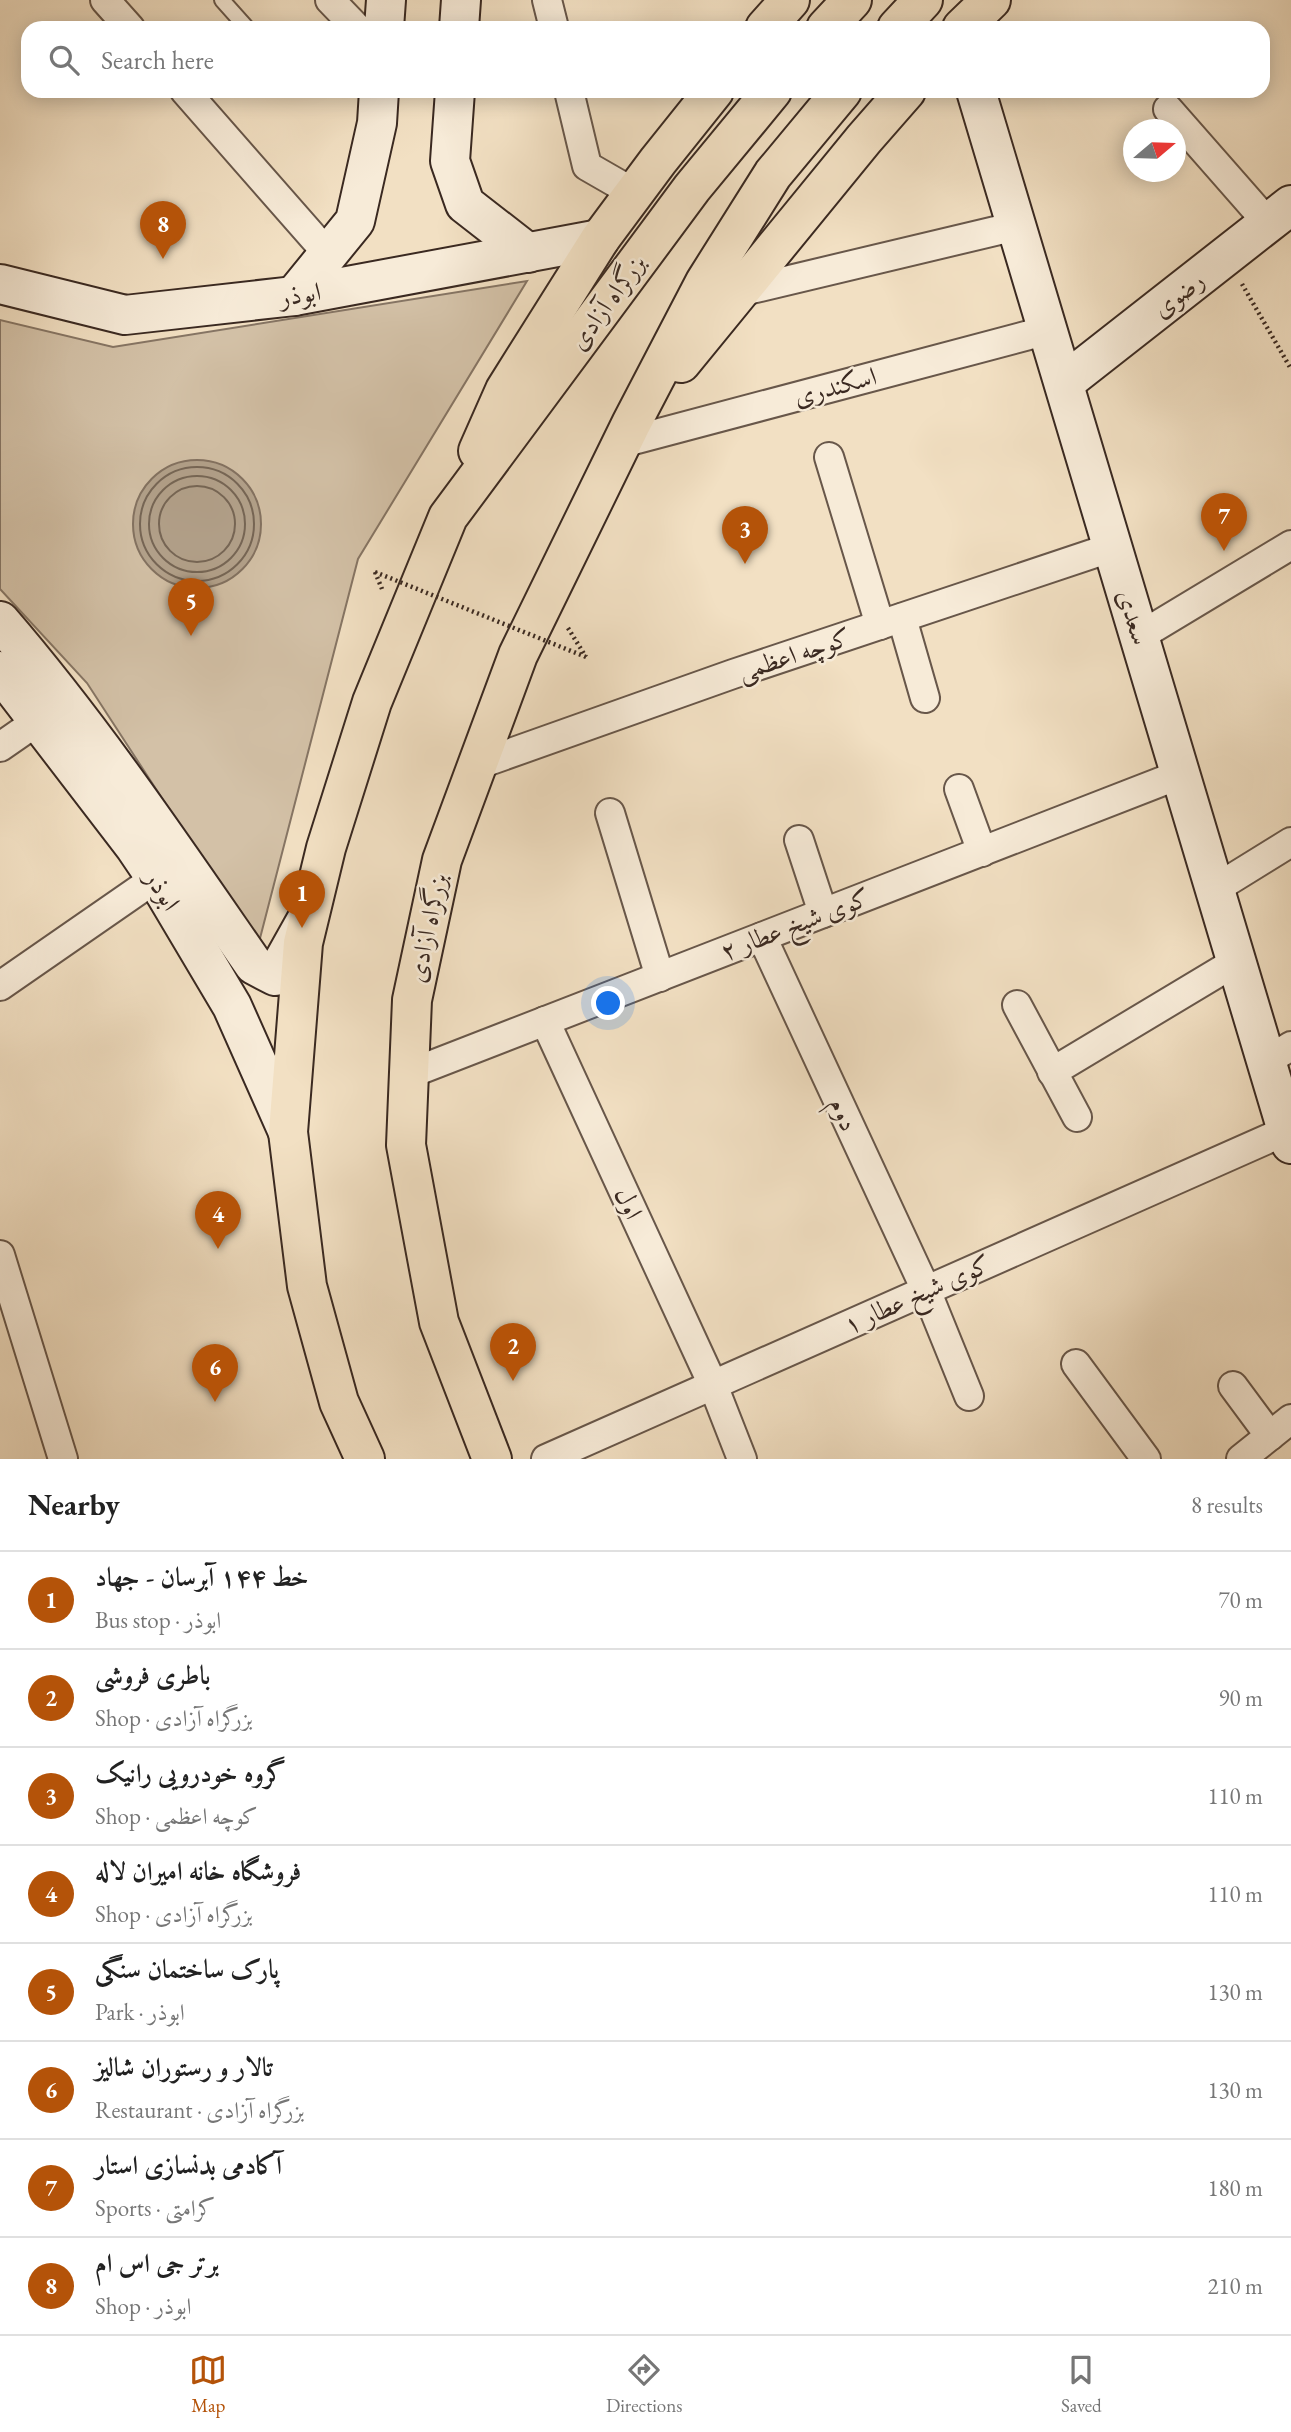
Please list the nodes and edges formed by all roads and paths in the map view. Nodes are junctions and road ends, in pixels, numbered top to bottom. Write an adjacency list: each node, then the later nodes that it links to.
1 (106, 0): 11 (street)
2 (222, 0): 12 (lane)
3 (330, 0): 13 (street)
4 (386, 0): 14 (main road)
5 (461, 0): 15 (main road)
6 (547, 0): 16 (street)
7 (790, 0): 17 (highway)
8 (852, 0): 18 (highway)
9 (923, 0): 19 (highway)
10 (991, 0): 20 (highway)
11 (124, 21)
12 (241, 21)
13 (350, 21)
14 (384, 21)
15 (460, 21)
16 (552, 21)
17 (771, 21)
18 (832, 21)
19 (904, 21)
20 (969, 21)
21 (191, 98): 36 (street)
22 (379, 98): 36 (main road)
23 (455, 98): 35 (main road)
24 (571, 98): 31 (street)
25 (709, 98): 31 (highway, بزرگراه آزادی)
26 (766, 98): 46 (highway, بزرگراه آزادی)
27 (836, 98): 44 (highway, بزرگراه آزادی)
28 (900, 98): 39 (highway, بزرگراه آزادی)
29 (978, 98): 33 (main road, سعدی)
30 (1168, 109): 32 (street)
31 (634, 193): 34 (highway, بزرگراه آزادی)
32 (1280, 214): 37 (main road, رضوی)
33 (1016, 226): 39 (street); 41 (main road, سعدی)
34 (600, 239): 35 (main road, ابوذر); 46 (highway, بزرگراه آزادی)
35 (528, 253): 40 (main road, ابوذر)
36 (328, 254): 40 (main road)
37 (1227, 255): 42 (path); 43 (main road, رضوی)
38 (0, 284): 40 (main road, ابوذر)
39 (739, 292): 44 (highway, بزرگراه آزادی)
40 (294, 296)
41 (1048, 330): 43 (main road, سعدی); 44 (street, اسکندری)
42 (1291, 369)
43 (1064, 383): 48 (main road, سعدی)
44 (627, 434): 58 (highway, بزرگراه آزادی)
45 (829, 457): 51 (street)
46 (448, 517): 67 (highway, بزرگراه آزادی)
47 (1291, 545): 52 (street)
48 (1113, 547): 51 (street, کوچه اعظمی); 52 (main road, سعدی)
49 (375, 572): 53 (path, bridge)
50 (0, 621): 65 (main road, ابوذر)
51 (891, 622): 55 (street); 58 (street, کوچه اعظمی)
52 (1140, 636): 59 (main road, سعدی)
53 (586, 657)
54 (0, 671): 56 (main road, ابوذر)
55 (925, 698)
56 (39, 720): 57 (street); 65 (main road, ابوذر)
57 (0, 747)
58 (477, 765): 77 (highway, بزرگراه آزادی)
59 (1181, 774): 64 (street, کوی شیخ عطار ۲); 66 (main road, سعدی)
60 (958, 789): 64 (street)
61 (610, 813): 71 (street)
62 (799, 841): 68 (street)
63 (1291, 842): 66 (street)
64 (982, 852): 68 (street, کوی شیخ عطار ۲)
65 (169, 870): 67 (main road, ابوذر); 72 (street); 79 (main road, ابوذر)
66 (1215, 889): 70 (main road, سعدی)
67 (310, 912): 79 (highway, بزرگراه آزادی)
68 (822, 914): 69 (street, کوی شیخ عطار ۲)
69 (762, 937): 71 (street, کوی شیخ عطار ۲); 82 (street, دوم)
70 (1237, 961): 75 (main road, سعدی); 76 (street)
71 (660, 977): 74 (street, کوی شیخ عطار ۲)
72 (2, 980)
73 (1017, 1005): 76 (street)
74 (545, 1021): 77 (street, کوی شیخ عطار ۲); 84 (street, اول)
75 (1279, 1053): 80 (main road, سعدی)
76 (1052, 1072): 78 (street)
77 (409, 1074): 90 (highway, بزرگراه آزادی)
78 (1077, 1117)
79 (288, 1132): 89 (highway, بزرگراه آزادی)
80 (1289, 1137): 82 (street, کوی شیخ عطار ۱)
81 (0, 1255): 88 (street)
82 (926, 1290): 84 (street, کوی شیخ عطار ۱); 86 (street, دوم)
83 (1076, 1364): 93 (street)
84 (713, 1385): 91 (street, کوی شیخ عطار ۱); 92 (street, اول)
85 (1233, 1386): 87 (street)
86 (969, 1396)
87 (1280, 1428): 94 (street)
88 (63, 1459)
89 (365, 1459)
90 (492, 1459)
91 (546, 1459)
92 (742, 1459)
93 (1146, 1459)
94 (1241, 1459)

